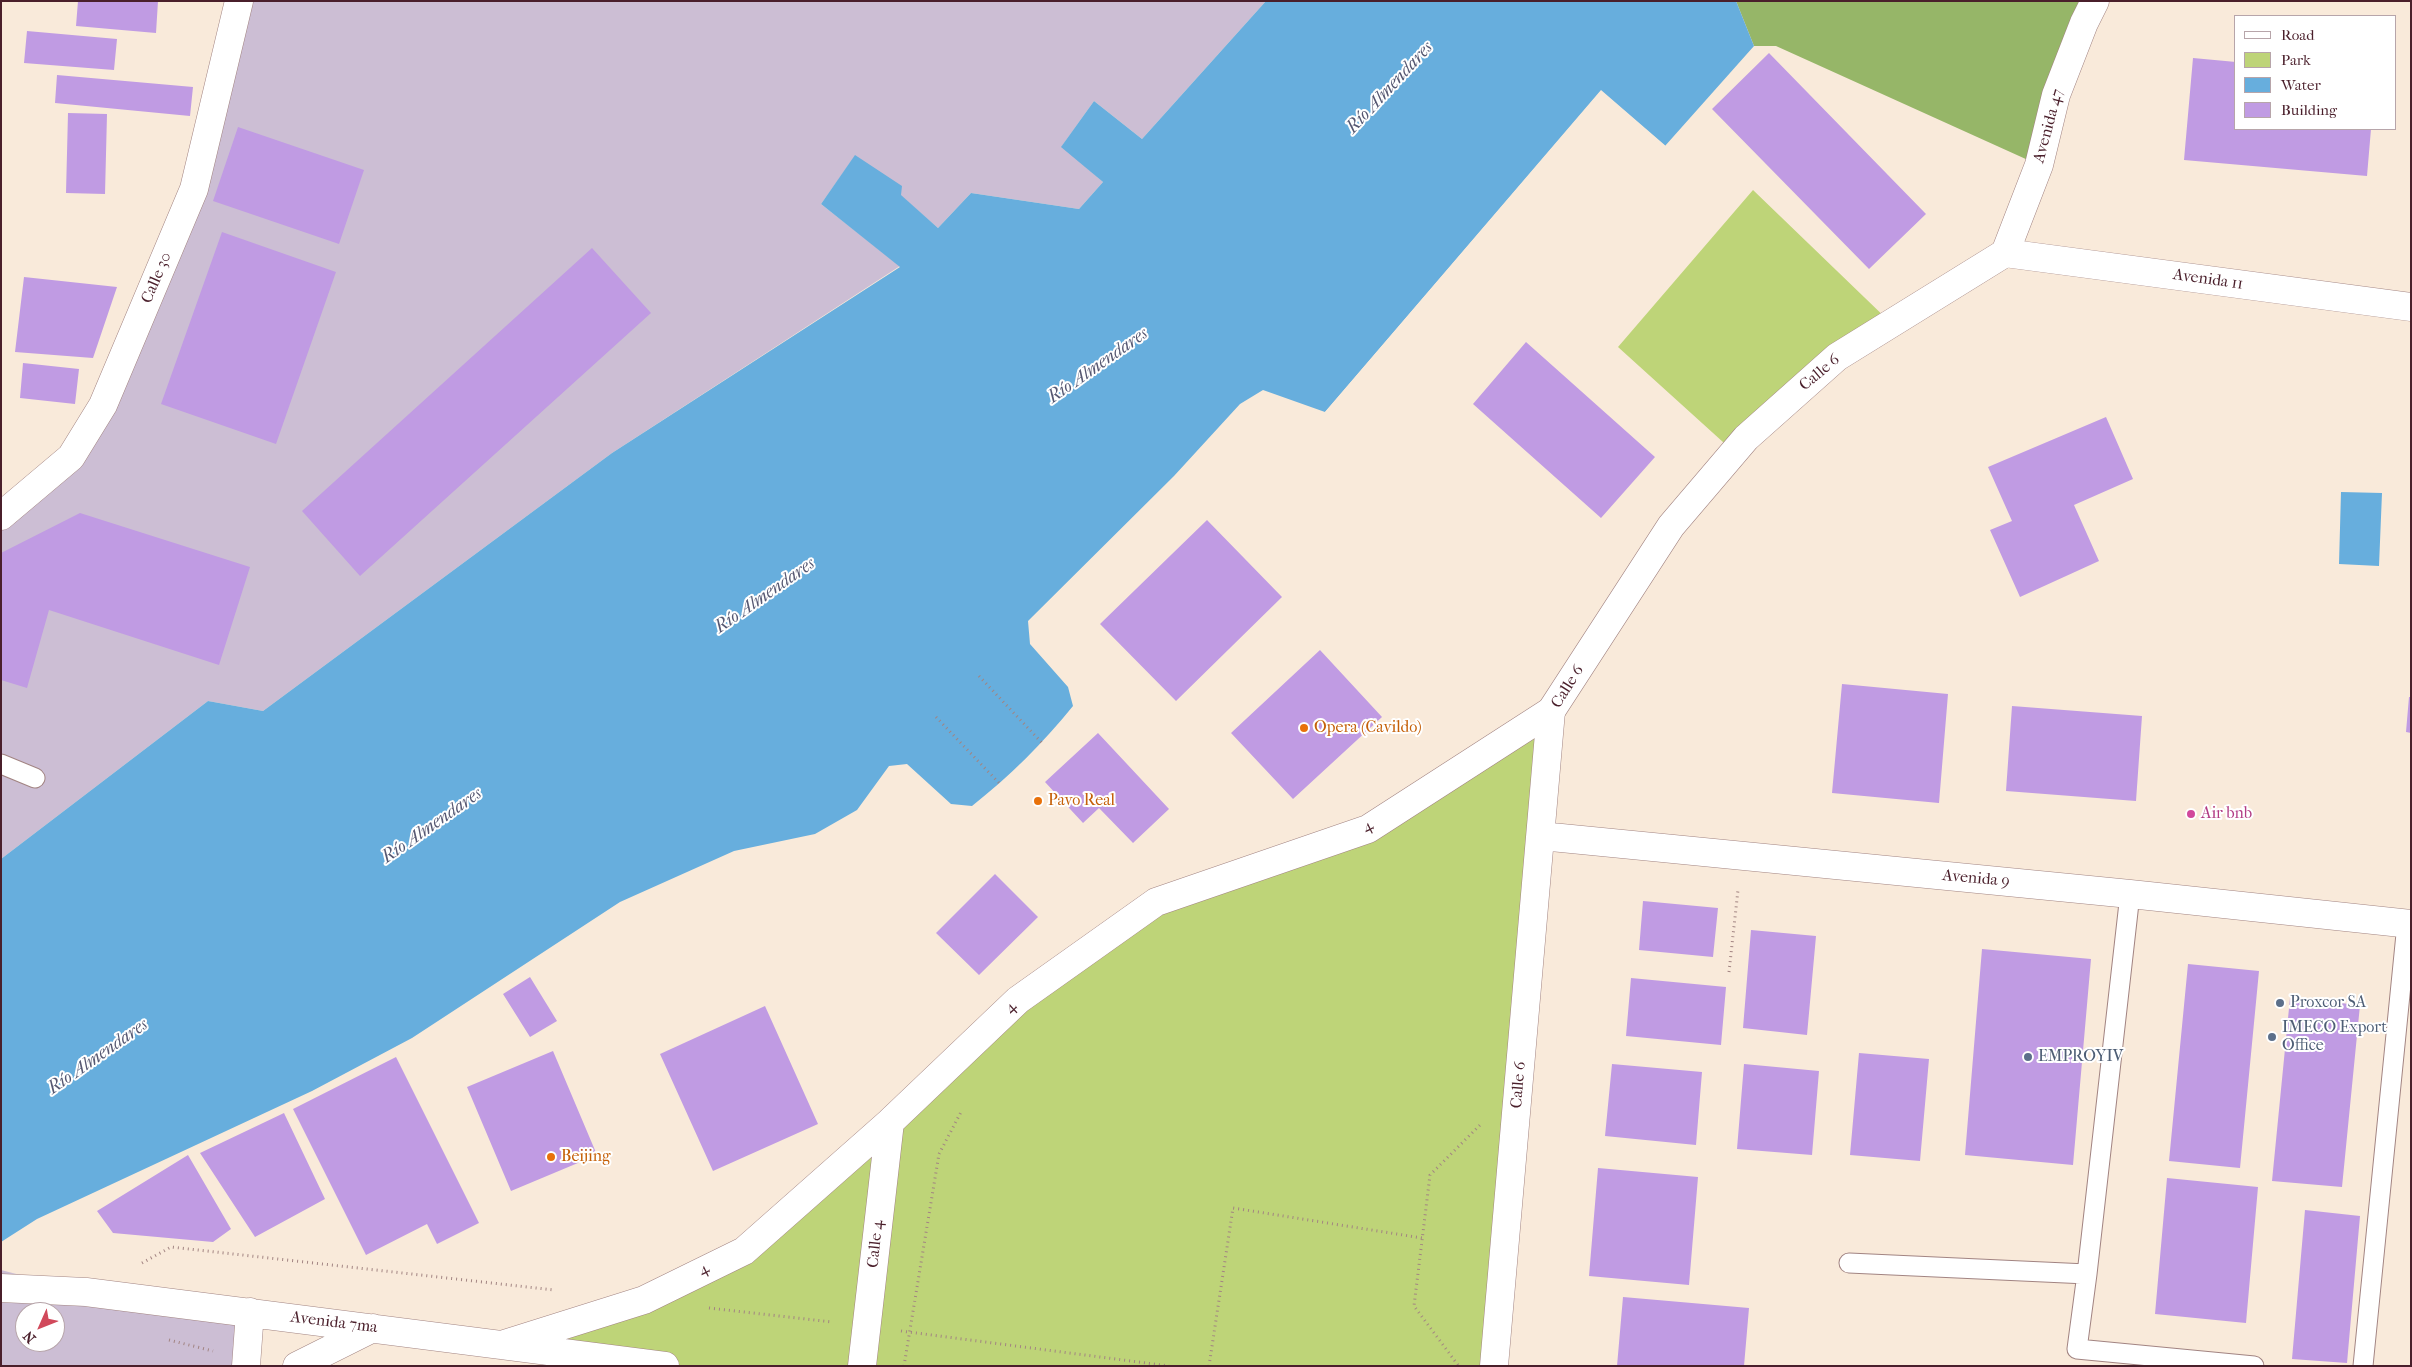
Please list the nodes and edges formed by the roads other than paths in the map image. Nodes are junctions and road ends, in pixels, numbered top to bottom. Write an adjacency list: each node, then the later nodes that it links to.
1 (239, 1): 5 (street, Calle 30)
2 (2095, 1): 3 (street, Avenida 47)
3 (2005, 253): 4 (street, Avenida 11); 6 (street, Calle 6)
4 (2411, 307)
5 (1, 516)
6 (1551, 711): 9 (street, Calle 6); 12 (street, 4)
7 (1, 764): 8 (lane)
8 (35, 778)
9 (1541, 836): 10 (street, Avenida 9); 23 (street, Calle 6)
10 (2130, 894): 11 (street, Avenida 9); 14 (lane)
11 (2409, 924): 25 (lane)
12 (890, 1122): 18 (street, 4); 22 (street, Calle 4)
13 (1849, 1263): 14 (lane)
14 (2086, 1274): 24 (lane)
15 (1, 1288): 16 (street, Avenida 7ma)
16 (250, 1312): 17 (street, Avenida 7ma); 19 (street)
17 (373, 1328): 18 (street, Avenida 7ma); 20 (street)
18 (501, 1345): 21 (street, Avenida 7ma)
19 (246, 1366)
20 (297, 1366)
21 (666, 1366)
22 (862, 1366)
23 (1494, 1366)
24 (2254, 1366)
25 (2363, 1366)

